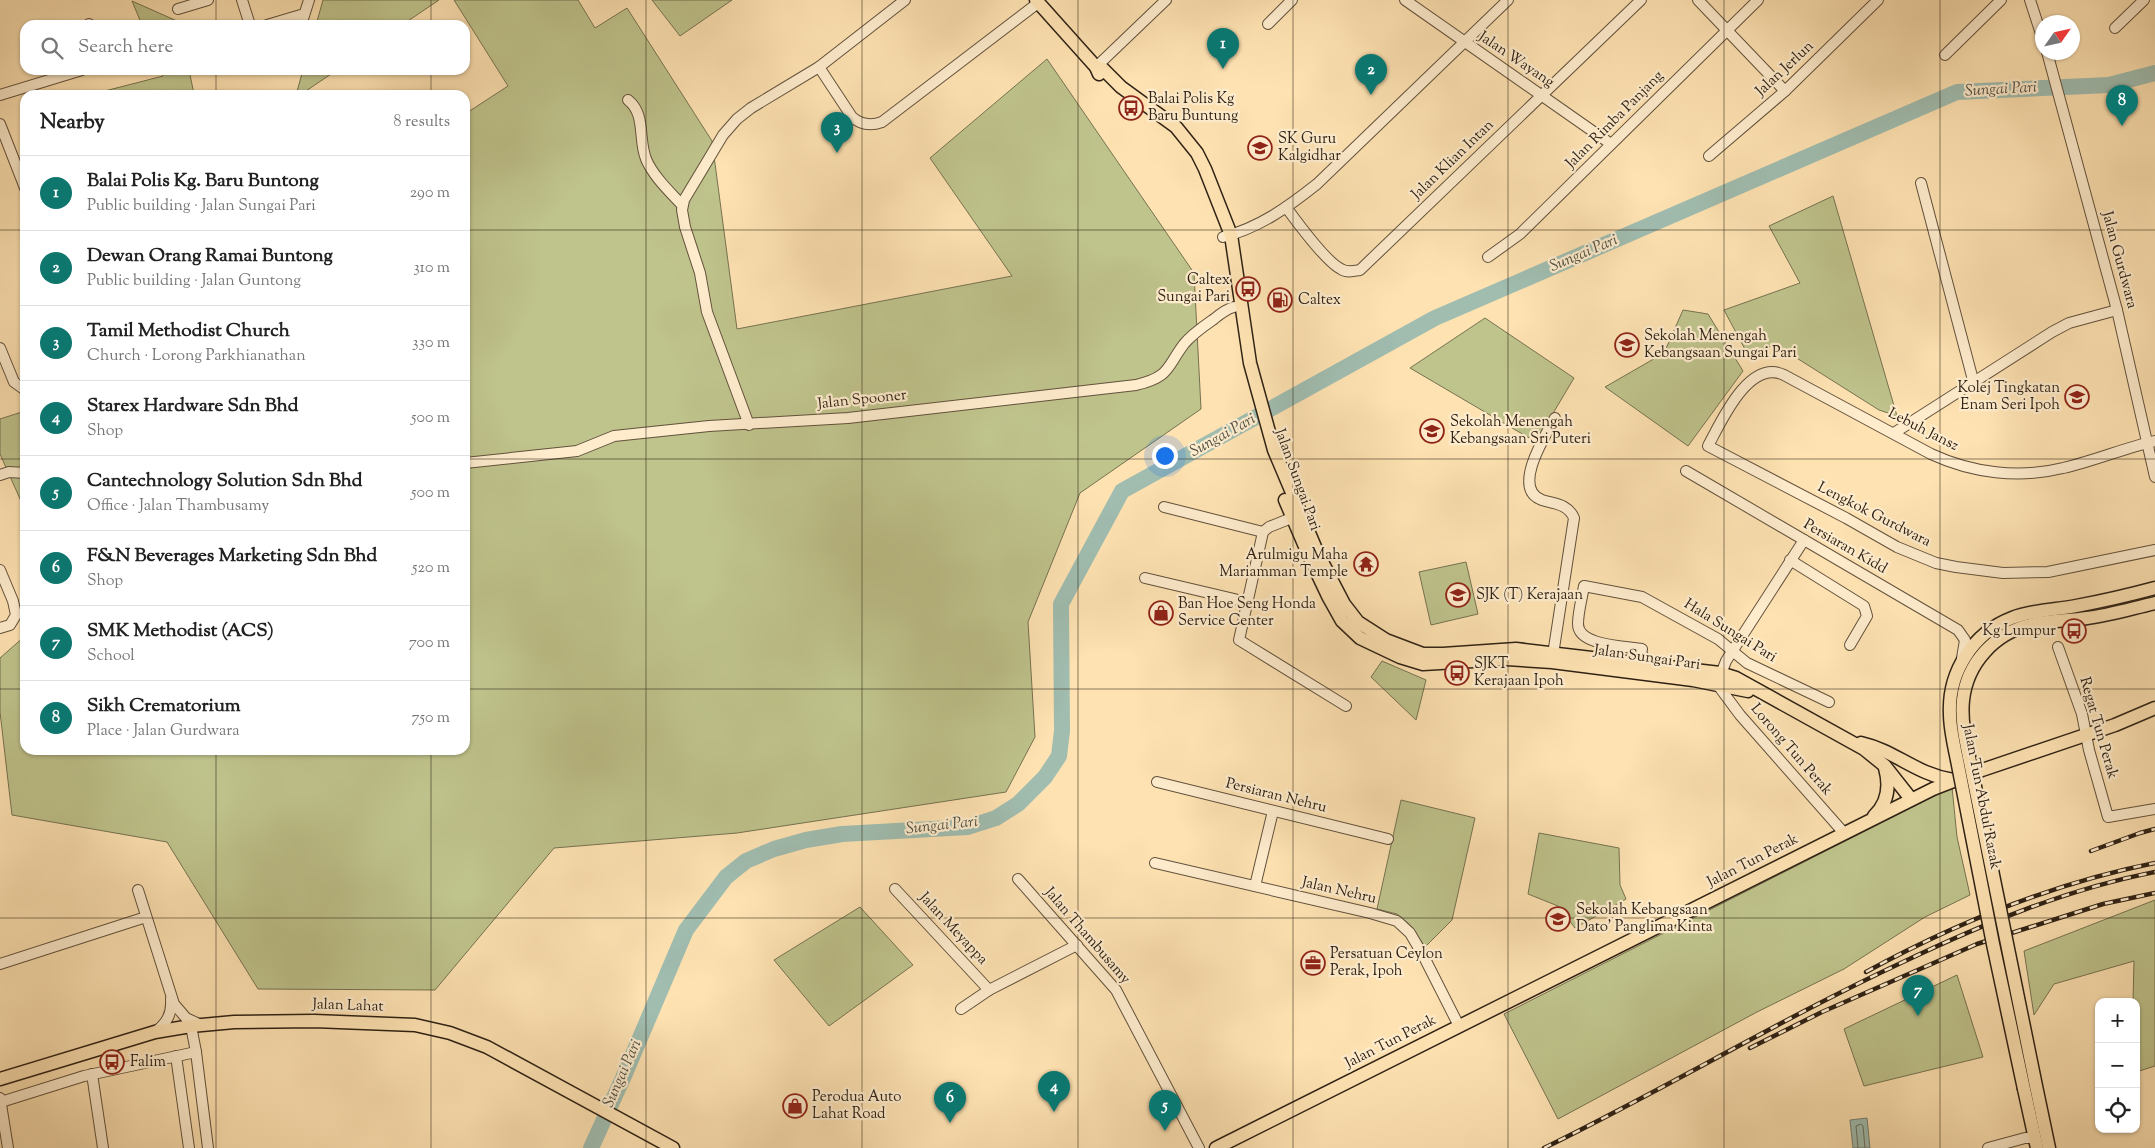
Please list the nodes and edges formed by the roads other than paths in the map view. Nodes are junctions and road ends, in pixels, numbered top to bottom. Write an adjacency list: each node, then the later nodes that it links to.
1 (208, 0): 17 (street)
2 (242, 0): 20 (street)
3 (309, 0): 18 (street)
4 (905, 0): 29 (street)
5 (1166, 0): 30 (street)
6 (1292, 0): 23 (street)
7 (1405, 0): 26 (street, Jalan Wayang)
8 (1508, 0): 26 (street)
9 (1641, 0): 34 (street, Jalan Klian Intan)
10 (1698, 0): 25 (street)
11 (1758, 0): 25 (street, Jalan Rimba Panjang)
12 (1878, 0): 32 (street, Jalan Jerlun)
13 (2001, 0): 27 (street)
14 (2030, 0): 19 (street)
15 (2144, 0): 24 (street)
16 (1037, 1): 29 (street); 30 (main road, Jalan Sungai Pari)
17 (178, 9)
18 (304, 14): 21 (street); 22 (street)
19 (2035, 15)
20 (248, 20)
21 (284, 20)
22 (302, 20)
23 (1268, 24)
24 (2115, 28)
25 (1727, 31): 32 (street); 37 (street, Jalan Rimba Panjang)
26 (1464, 43): 34 (street, Jalan Wayang); 42 (street)
27 (1945, 55)
28 (2049, 60): 46 (street, Jalan Gurdwara)
29 (819, 67): 41 (street)
30 (1096, 67): 43 (main road, Jalan Sungai Pari)
31 (66, 75): 33 (street)
32 (1785, 91): 38 (street, Jalan Jerlun)
33 (0, 95)
34 (1541, 95): 37 (street, Jalan Wayang); 42 (street, Jalan Klian Intan)
35 (628, 100): 41 (street)
36 (0, 124): 39 (street)
37 (1611, 144): 44 (street, Jalan Rimba Panjang)
38 (1710, 156)
39 (20, 175)
40 (1921, 183): 49 (street)
41 (682, 205): 52 (street)
42 (1286, 207): 43 (street)
43 (1227, 236): 45 (main road, Jalan Sungai Pari); 48 (main road, Jalan Sungai Pari)
44 (1488, 257)
45 (1234, 307): 48 (main road, Jalan Sungai Pari); 52 (street, Jalan Spooner)
46 (2117, 310): 49 (street); 54 (street, Jalan Gurdwara)
47 (0, 348): 50 (street)
48 (1247, 363): 62 (main road, Jalan Sungai Pari)
49 (1973, 380): 53 (street)
50 (20, 386)
51 (1555, 418): 78 (street)
52 (749, 424): 56 (street, Jalan Spooner)
53 (1894, 433): 54 (street, Lebuh Jansz); 55 (street, Lebuh Jansz)
54 (2151, 442): 60 (street, Jalan Gurdwara)
55 (1708, 446): 65 (street, Lengkok Gurdwara)
56 (470, 462)
57 (1686, 470): 64 (street, Persiaran Kidd)
58 (20, 472): 59 (street)
59 (0, 475)
60 (2155, 478)
61 (1164, 507): 63 (street)
62 (1296, 516): 63 (street); 78 (main road, Jalan Sungai Pari)
63 (1263, 532): 70 (street)
64 (1804, 540): 66 (street); 80 (street, Persiaran Kidd)
65 (2155, 550)
66 (1790, 560): 74 (street); 76 (street)
67 (0, 570): 72 (street)
68 (1145, 578): 70 (street)
69 (2155, 588): 80 (main road, Jalan Tun Abdul Razak)
70 (1247, 602): 83 (street)
71 (2155, 603): 87 (main road, Jalan Tun Abdul Razak)
72 (0, 628)
73 (1589, 641): 76 (street, Hala Sungai Pari); 77 (street); 79 (street)
74 (1850, 645)
75 (2058, 647): 85 (street, Regat Tun Perak)
76 (1732, 651): 81 (street); 82 (street, Hala Sungai Pari)
77 (1586, 656): 78 (main road, Jalan Sungai Pari); 79 (main road, Jalan Sungai Pari)
78 (1552, 657): 81 (main road, Jalan Sungai Pari)
79 (1648, 664): 81 (main road, Jalan Sungai Pari)
80 (1961, 664): 87 (main road, Jalan Tun Abdul Razak)
81 (1719, 678): 86 (main road, Jalan Sungai Pari); 95 (street, Lorong Tun Perak)
82 (1829, 702)
83 (1346, 706)
84 (2155, 708): 85 (main road, Jalan Tun Perak)
85 (2086, 736): 89 (main road, Jalan Tun Perak); 92 (street, Regat Tun Perak)
86 (1849, 741): 88 (main road, Jalan Sungai Pari); 89 (main road)
87 (1963, 758): 115 (main road, Jalan Tun Abdul Razak, bridge)
88 (1884, 766): 91 (main road, Jalan Sungai Pari); 94 (main road)
89 (1954, 780): 91 (main road, Jalan Tun Perak)
90 (1157, 782): 93 (street, Persiaran Nehru)
91 (1911, 799): 94 (main road, Jalan Tun Perak)
92 (2155, 809)
93 (1273, 811): 96 (street, Persiaran Nehru); 99 (street)
94 (1871, 820): 95 (main road, Jalan Tun Perak)
95 (1844, 834): 109 (main road, Jalan Tun Perak)
96 (1388, 838)
97 (1155, 863): 99 (street, Jalan Nehru)
98 (1018, 879): 103 (street, Jalan Thambusamy)
99 (1255, 886): 109 (street, Jalan Nehru)
100 (895, 889): 105 (street, Jalan Meyappa)
101 (138, 890): 102 (street)
102 (146, 917): 104 (street); 106 (street)
103 (1077, 945): 105 (street); 125 (street, Jalan Thambusamy)
104 (0, 964)
105 (989, 990): 107 (street)
106 (170, 996): 108 (street); 110 (street)
107 (961, 1009)
108 (196, 1025): 110 (main road, Jalan Lahat); 111 (street); 117 (main road, Jalan Lahat)
109 (1459, 1026): 126 (main road, Jalan Tun Perak)
110 (155, 1032): 114 (main road, Jalan Lahat)
111 (196, 1052): 112 (street); 122 (street)
112 (176, 1056): 113 (street); 121 (street)
113 (92, 1074): 116 (street); 120 (street)
114 (0, 1079)
115 (2030, 1088): 118 (main road, Jalan Tun Abdul Razak); 128 (main road, Jalan Tun Abdul Razak)
116 (1, 1100): 119 (street)
117 (608, 1114): 123 (main road); 124 (main road, Jalan Lahat)
118 (2036, 1143): 127 (street)
119 (8, 1148)
120 (103, 1148)
121 (189, 1148)
122 (208, 1148)
123 (658, 1148)
124 (673, 1148)
125 (1199, 1148)
126 (1216, 1148)
127 (1988, 1148)
128 (2048, 1148)

